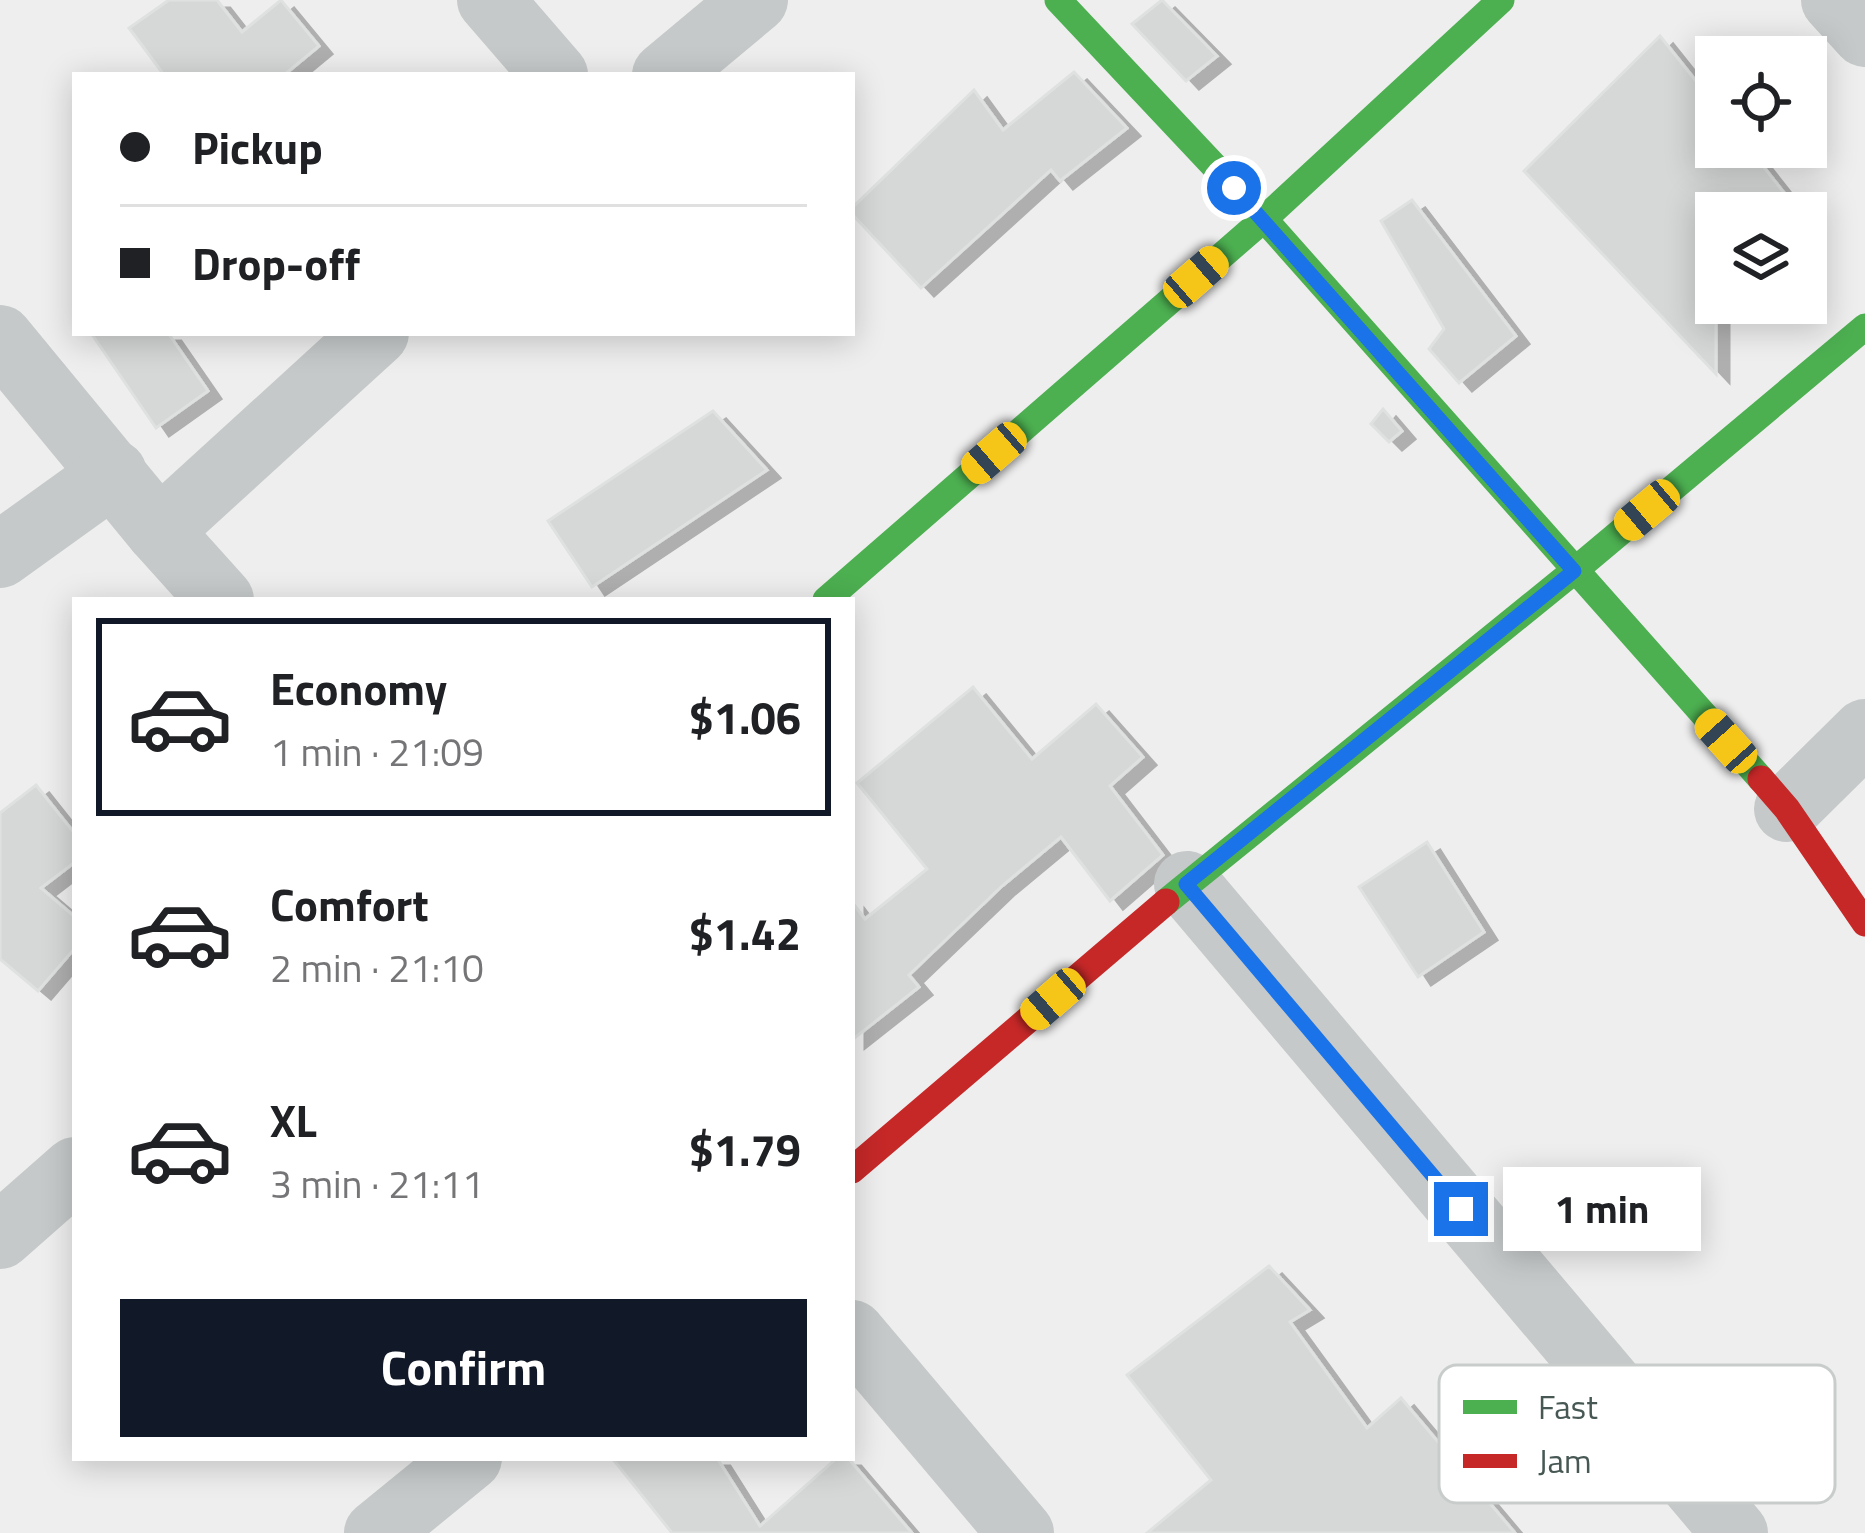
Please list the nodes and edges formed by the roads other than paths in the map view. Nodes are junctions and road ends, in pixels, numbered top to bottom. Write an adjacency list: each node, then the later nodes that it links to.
1 (490, 0): 7 (street)
2 (755, 0): 8 (street)
3 (1058, 0): 9 (street)
4 (1501, 0): 9 (street)
5 (1834, 0): 6 (street)
6 (1865, 34)
7 (552, 72)
8 (669, 72)
9 (1264, 219): 16 (street); 18 (street)
10 (1865, 327): 16 (street)
11 (373, 336): 14 (street)
12 (0, 338): 13 (street)
13 (114, 473): 14 (street); 15 (street)
14 (158, 531): 17 (street)
15 (0, 555)
16 (1574, 571): 20 (street); 21 (street)
17 (218, 597)
18 (829, 597)
19 (1865, 732): 20 (street)
20 (1786, 809): 22 (street)
21 (1186, 884): 23 (street); 27 (street)
22 (1865, 923)
23 (855, 1167)
24 (72, 1173): 25 (street)
25 (0, 1237)
26 (855, 1337): 31 (street)
27 (1593, 1365)
28 (465, 1461): 30 (street)
29 (1710, 1503): 32 (street)
30 (377, 1533)
31 (1021, 1533)
32 (1735, 1533)

